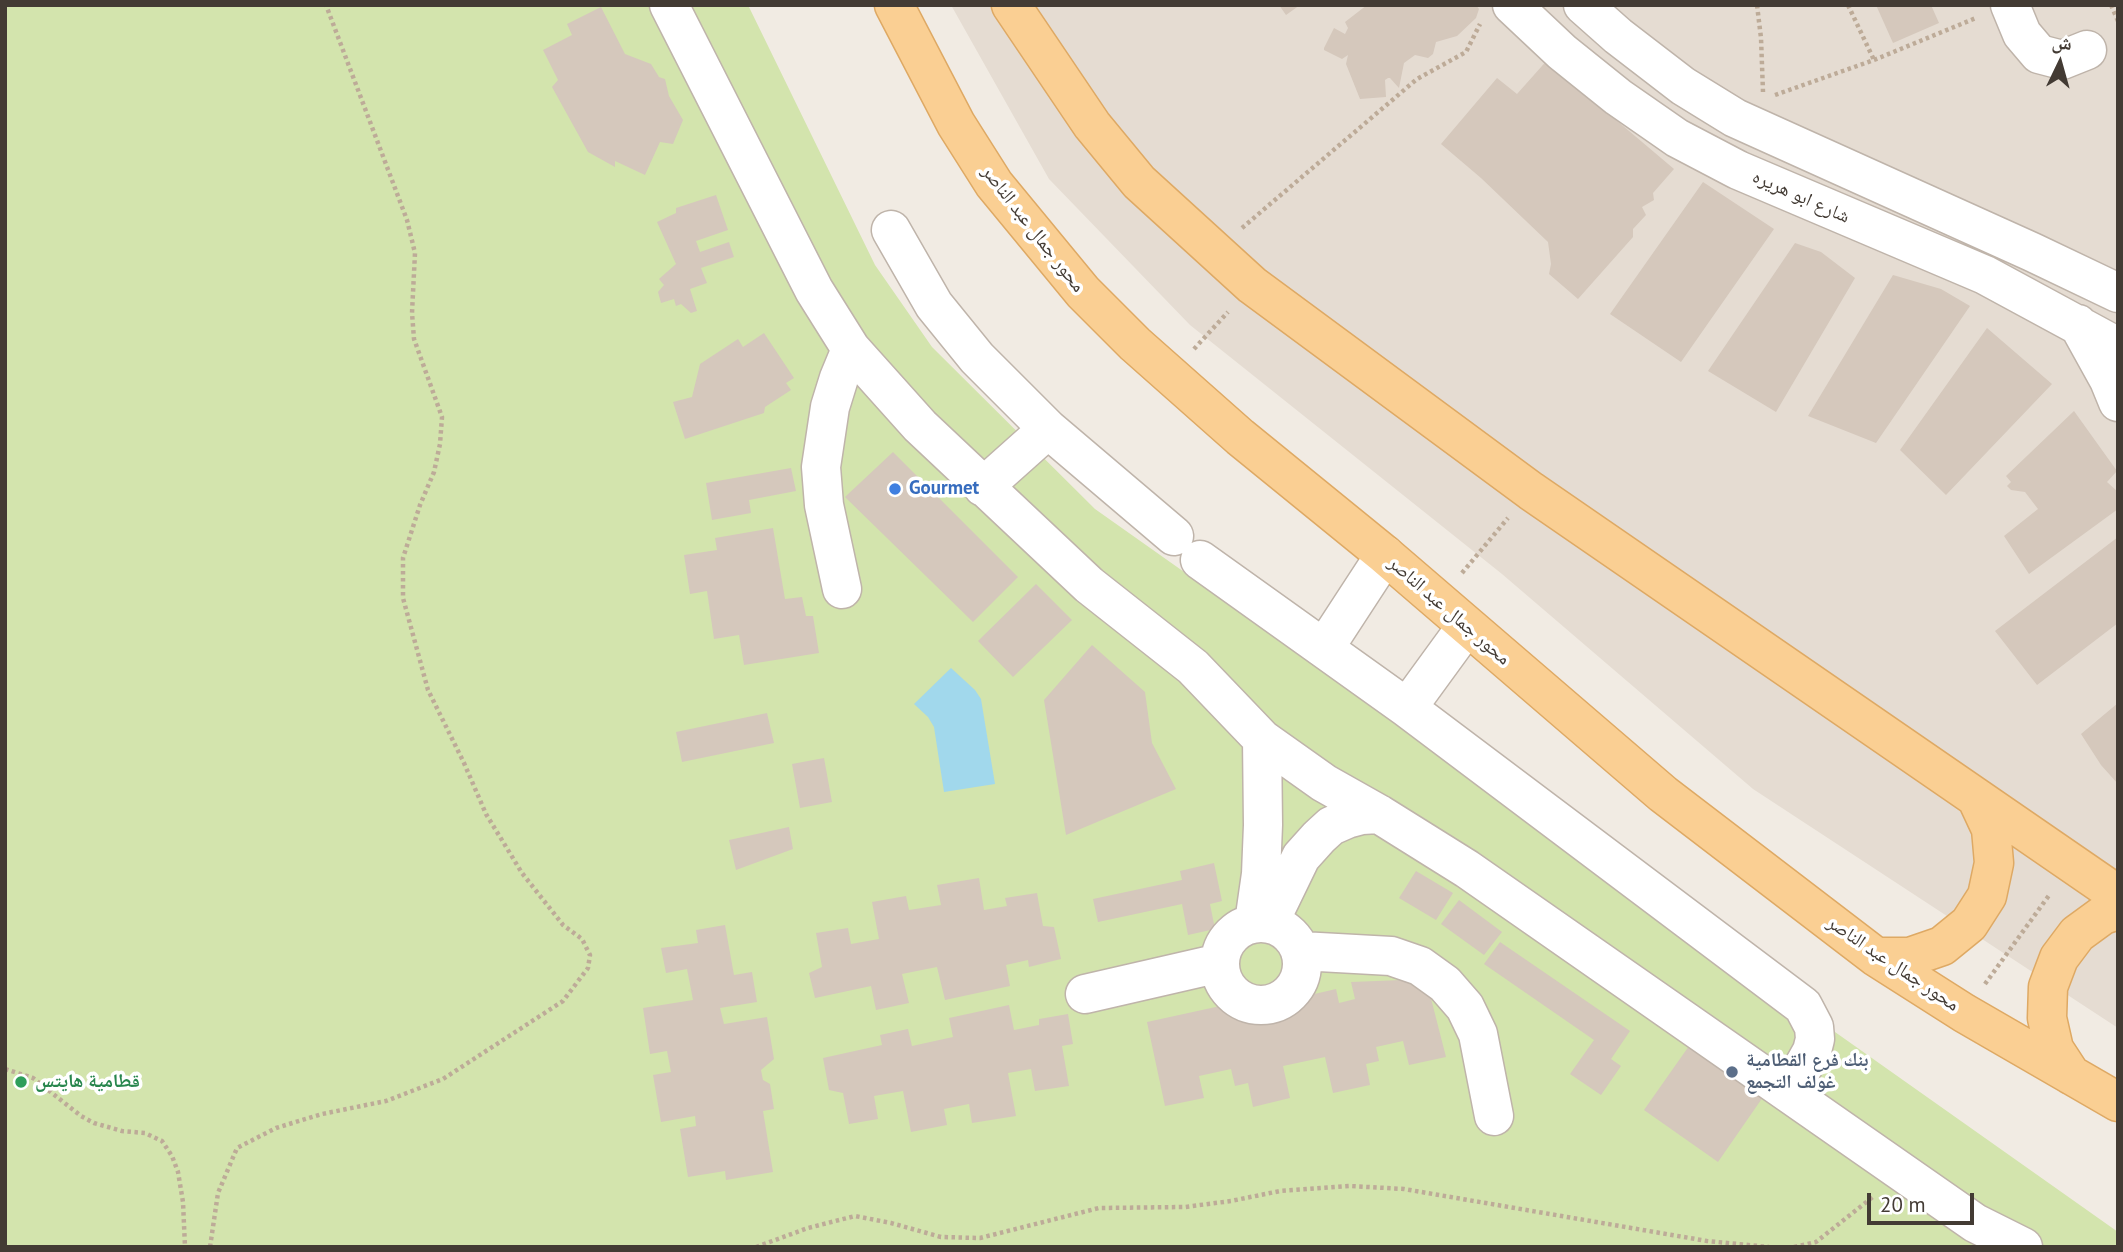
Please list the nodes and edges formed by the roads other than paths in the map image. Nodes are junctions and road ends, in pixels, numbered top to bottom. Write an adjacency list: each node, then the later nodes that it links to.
1 (669, 5): 14 (street)
2 (894, 5): 18 (main road, محور جمال عبد الناصر)
3 (1011, 5): 24 (main road)
4 (1583, 5): 9 (street)
5 (1996, 10): 7 (street)
6 (1497, 11): 10 (street, شارع ابو هريره)
7 (2087, 50)
8 (891, 230): 16 (street)
9 (2032, 252): 10 (street); 11 (street)
10 (2016, 291): 12 (street, شارع ابو هريره)
11 (2118, 293)
12 (2078, 324): 13 (street, شارع ابو هريره); 15 (street)
13 (2118, 347)
14 (851, 349): 17 (street); 19 (street)
15 (2118, 402)
16 (1048, 429): 17 (street); 21 (street)
17 (983, 487): 23 (street)
18 (1385, 555): 20 (main road, محور جمال عبد الناصر); 21 (street)
19 (842, 589)
20 (1466, 627): 22 (street); 30 (main road, محور جمال عبد الناصر)
21 (1325, 647): 22 (street)
22 (1407, 708): 34 (street)
23 (1262, 739): 25 (street); 28 (street)
24 (1977, 799): 26 (main road); 30 (main road)
25 (1379, 814): 28 (street); 34 (street)
26 (2118, 895)
27 (2118, 910): 33 (main road)
28 (1261, 923): 29 (street); 31 (street)
29 (1301, 951): 31 (street); 36 (street)
30 (1876, 957): 33 (main road, محور جمال عبد الناصر)
31 (1220, 962): 32 (street)
32 (1085, 994)
33 (2071, 1075): 35 (main road, محور جمال عبد الناصر)
34 (1789, 1092): 37 (street)
35 (2118, 1102)
36 (1494, 1116)
37 (2024, 1247)

